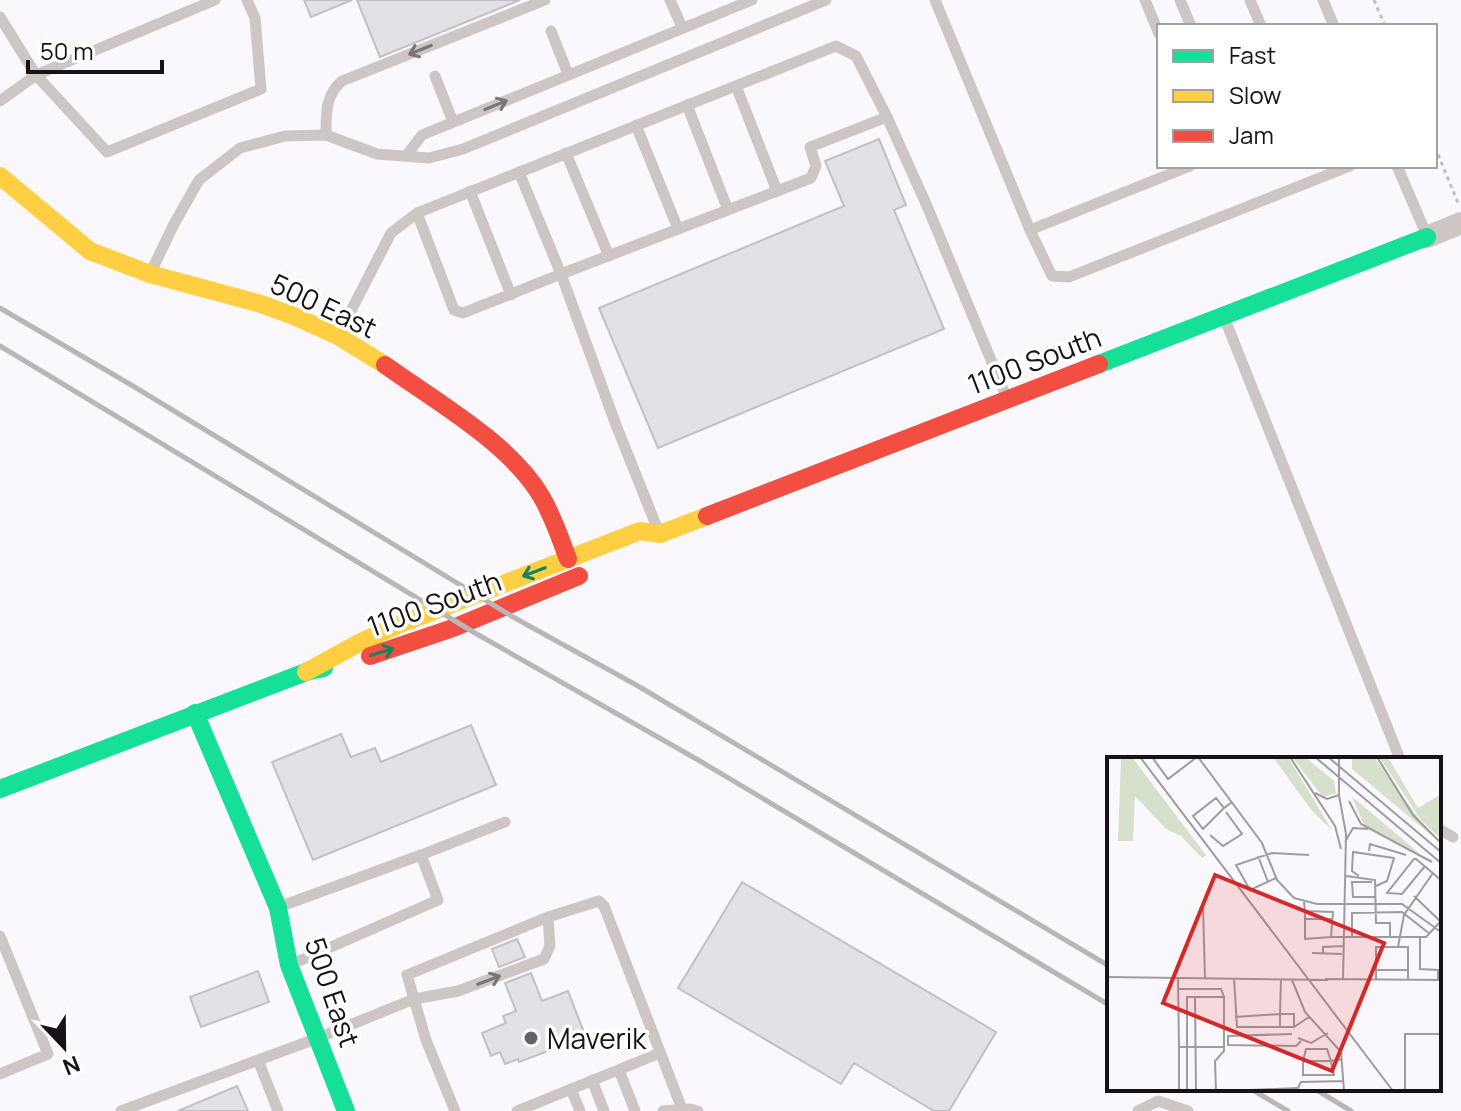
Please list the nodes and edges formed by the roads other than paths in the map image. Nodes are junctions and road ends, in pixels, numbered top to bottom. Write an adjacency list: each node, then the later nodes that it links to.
1 (215, 0): 20 (lane)
2 (247, 0): 20 (lane)
3 (545, 0): 28 (lane, one-way to 28)
4 (670, 0): 16 (lane)
5 (752, 0): 16 (lane)
6 (826, 0): 30 (lane)
7 (935, 0): 42 (lane)
8 (1145, 0): 17 (lane)
9 (1180, 0): 13 (lane)
10 (1250, 0): 14 (lane)
11 (1323, 0): 15 (lane)
12 (0, 17): 20 (lane)
13 (1190, 24)
14 (1260, 24)
15 (1333, 24)
16 (682, 27): 19 (lane)
17 (1157, 29)
18 (551, 31): 19 (lane)
19 (568, 74): 26 (lane, one-way to 19)
20 (36, 75): 23 (lane)
21 (435, 76): 26 (lane)
22 (736, 86): 24 (lane); 25 (lane); 37 (lane)
23 (0, 101)
24 (687, 105): 27 (lane); 38 (lane)
25 (887, 117): 37 (lane); 50 (lane)
26 (453, 122): 30 (lane)
27 (636, 125): 29 (lane); 41 (lane)
28 (326, 135): 30 (lane); 45 (lane)
29 (566, 153): 34 (lane); 44 (lane)
30 (406, 156)
31 (1185, 168): 42 (lane)
32 (1345, 168): 42 (lane)
33 (1398, 168): 43 (lane)
34 (519, 172): 36 (lane); 46 (lane)
35 (0, 176): 45 (street, 500 East)
36 (470, 191): 39 (lane); 47 (lane)
37 (777, 191): 38 (lane)
38 (728, 210): 41 (lane)
39 (417, 213): 47 (lane); 49 (lane)
40 (1460, 214): 43 (street)
41 (678, 229): 44 (lane)
42 (1030, 230)
43 (1427, 237): 48 (street, 1100 South)
44 (609, 256): 46 (lane)
45 (150, 274): 49 (street, 500 East)
46 (561, 274): 47 (lane); 51 (lane)
47 (511, 295)
48 (1224, 317): 50 (street, 1100 South); 56 (lane)
49 (338, 336): 52 (street, 500 East)
50 (1007, 401): 51 (street, 1100 South)
51 (655, 541): 52 (street, 1100 South)
52 (568, 559): 54 (street, 1100 South, one-way to 54)
53 (596, 569): 54 (street, 1100 South, one-way to 53)
54 (306, 672): 55 (street, 1100 South)
55 (195, 713): 57 (street, 1100 South); 62 (street, 500 East)
56 (1399, 757)
57 (0, 789)
58 (505, 822): 61 (lane)
59 (1441, 830): 60 (lane)
60 (1453, 837)
61 (421, 855): 62 (lane); 65 (lane)
62 (278, 908): 65 (street, 500 East)
63 (548, 917): 66 (lane); 66 (lane, one-way to 63); 68 (lane)
64 (0, 936): 71 (lane)
65 (289, 965): 67 (street, 500 East)
66 (414, 999): 67 (lane); 80 (lane)
67 (318, 1038): 69 (lane); 79 (street, 500 East)
68 (660, 1053): 70 (lane); 76 (lane)
69 (258, 1060): 77 (lane); 78 (lane)
70 (619, 1070): 72 (lane); 84 (lane)
71 (0, 1074)
72 (592, 1080): 73 (lane); 83 (lane)
73 (571, 1089): 74 (lane); 82 (lane)
74 (551, 1097): 75 (lane); 81 (lane)
75 (526, 1109)
76 (682, 1109): 85 (lane); 86 (lane)
77 (121, 1111)
78 (278, 1111)
79 (346, 1111)
80 (455, 1111)
81 (557, 1111)
82 (580, 1111)
83 (604, 1111)
84 (635, 1111)
85 (663, 1111)
86 (698, 1111)
87 (1138, 1111): 88 (lane)
88 (1188, 1111)

